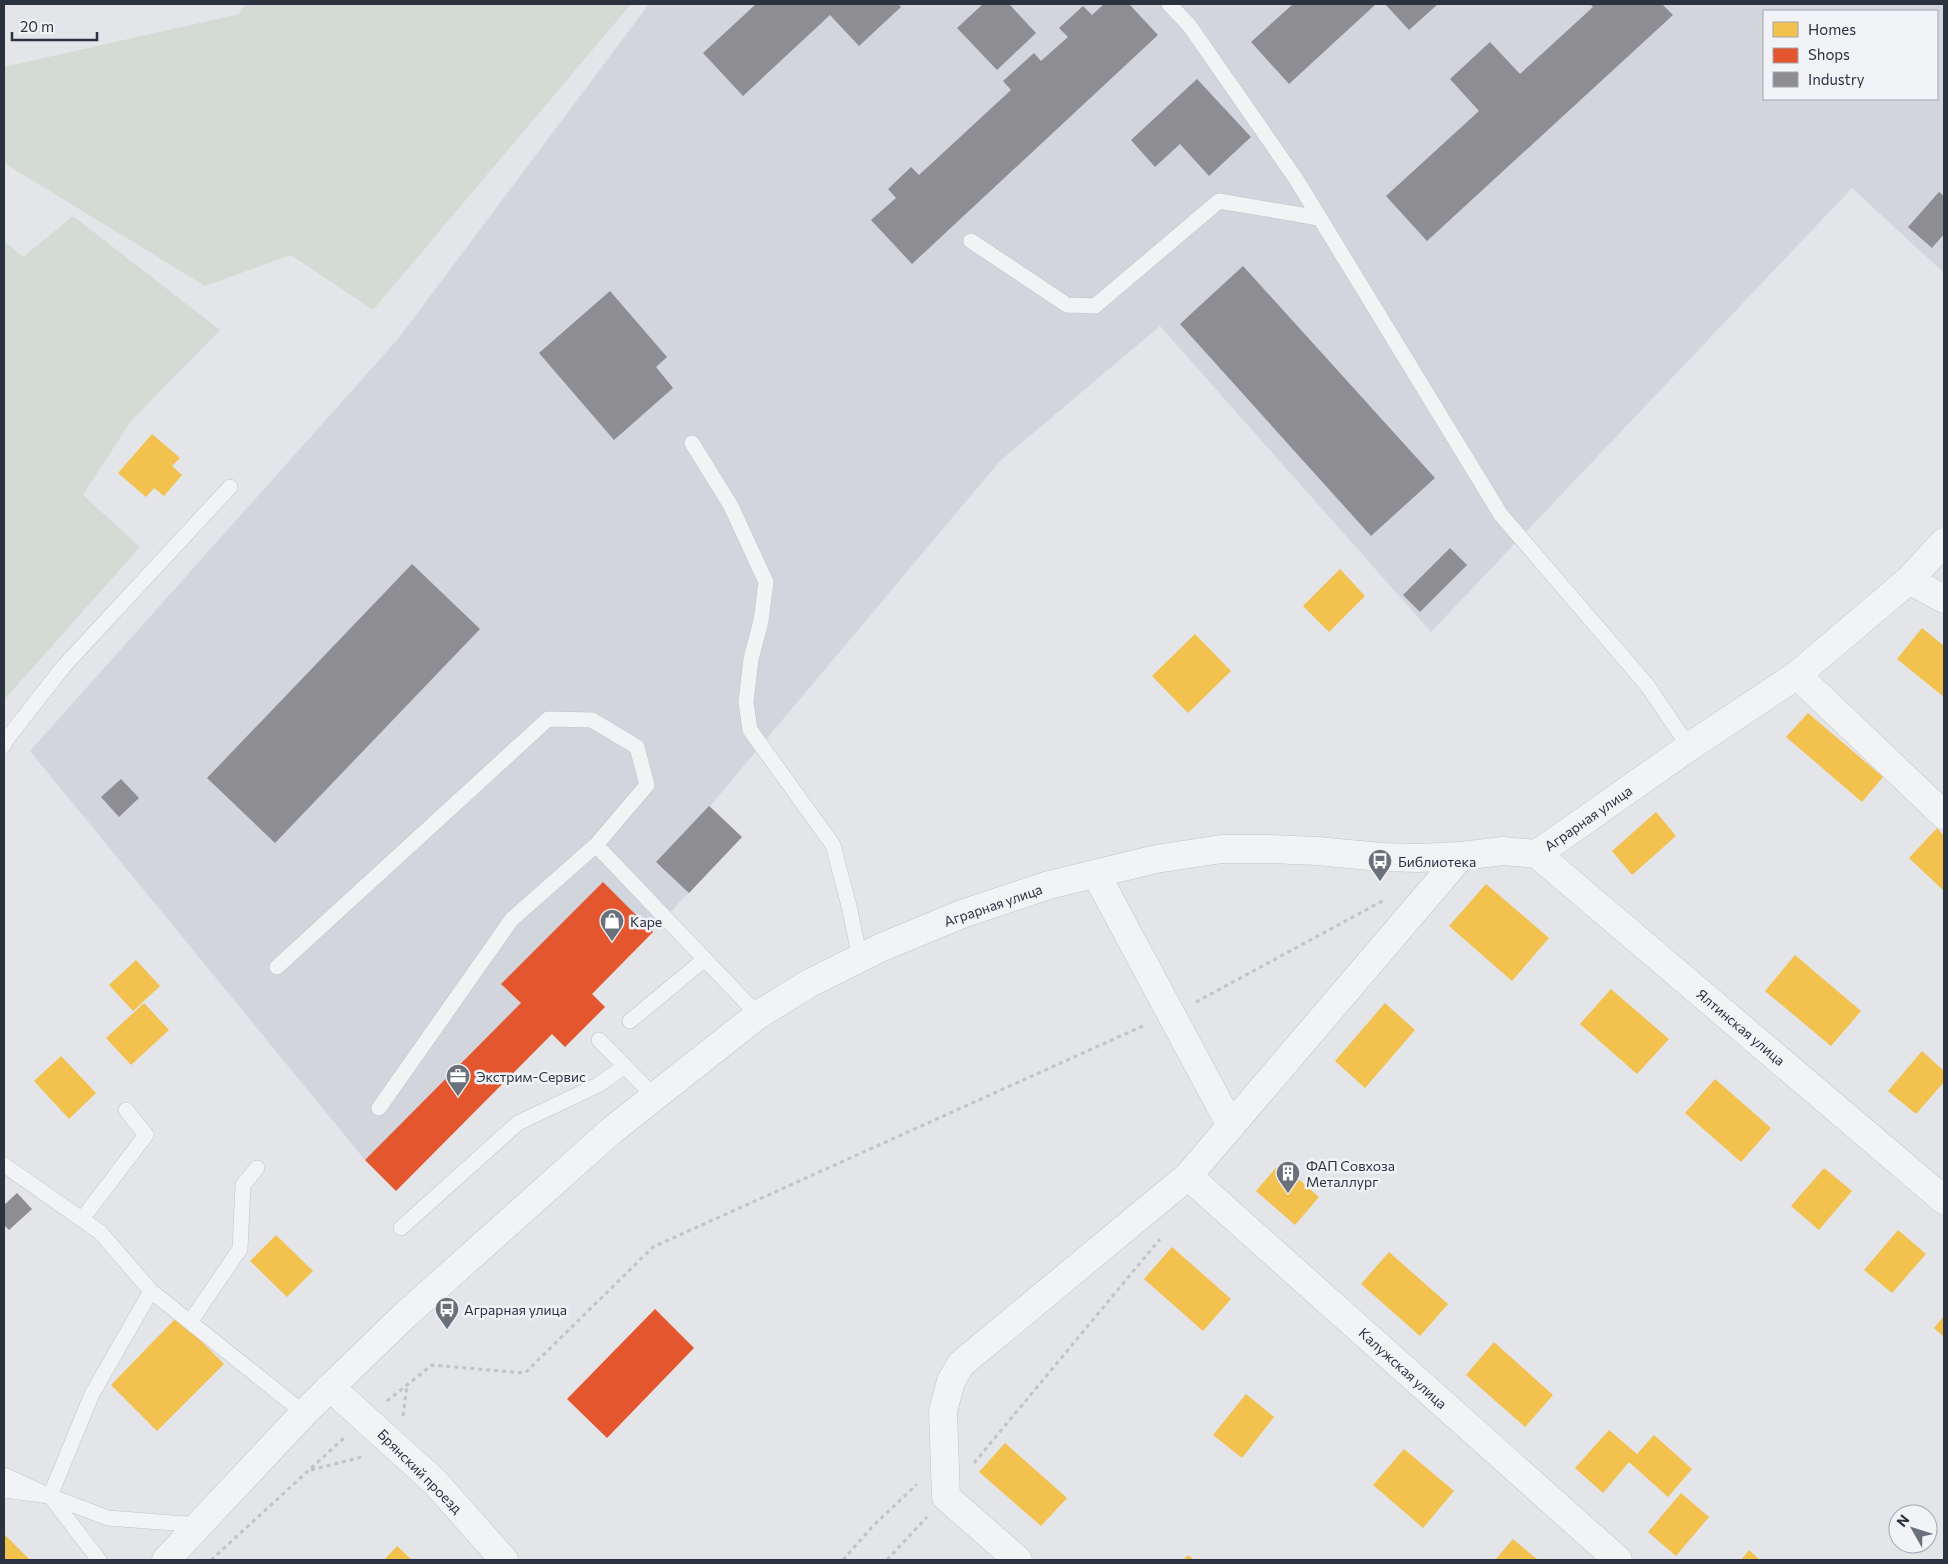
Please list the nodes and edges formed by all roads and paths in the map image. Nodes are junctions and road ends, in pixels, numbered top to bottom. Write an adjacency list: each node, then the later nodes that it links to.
1 (1169, 4): 2 (lane)
2 (1320, 218): 3 (lane); 11 (lane)
3 (971, 241)
4 (692, 443): 18 (lane)
5 (230, 487): 10 (lane)
6 (1944, 542): 7 (street, Аграрная улица)
7 (1910, 580): 8 (street); 9 (street, Аграрная улица)
8 (1944, 599)
9 (1797, 675): 11 (street, Аграрная улица); 12 (street)
10 (4, 745)
11 (1689, 747): 14 (street, Аграрная улица)
12 (1944, 815)
13 (596, 845): 19 (lane); 20 (lane); 27 (lane)
14 (1537, 854): 15 (street, Аграрная улица); 33 (street, Ялтинская улица)
15 (1461, 856): 16 (street, Аграрная улица); 29 (street)
16 (1096, 874): 18 (street, Аграрная улица); 21 (street)
17 (1387, 898): 21 (path)
18 (860, 958): 22 (street, Аграрная улица)
19 (705, 959): 22 (lane); 23 (lane)
20 (277, 966)
21 (1171, 1014): 29 (street); 40 (path)
22 (758, 1015): 26 (street, Аграрная улица)
23 (630, 1021)
24 (599, 1040): 25 (lane)
25 (625, 1066): 26 (lane); 35 (lane)
26 (654, 1096): 38 (street, Аграрная улица)
27 (379, 1108)
28 (126, 1110): 34 (lane)
29 (1231, 1126): 32 (street)
30 (4, 1165): 34 (lane)
31 (257, 1168): 37 (lane)
32 (1188, 1176): 42 (street); 54 (street, Калужская улица)
33 (1944, 1200)
34 (82, 1219): 36 (lane)
35 (401, 1228)
36 (151, 1291): 37 (lane); 46 (lane)
37 (190, 1322): 39 (lane)
38 (330, 1387): 39 (street, Аграрная улица); 40 (street, Брянский проезд)
39 (304, 1413): 47 (street, Аграрная улица)
40 (365, 1419): 41 (street, Брянский проезд); 43 (path)
41 (399, 1448): 43 (path); 51 (street, Брянский проезд)
42 (945, 1457): 52 (path); 53 (street)
43 (309, 1471): 50 (path)
44 (4, 1476): 46 (lane)
45 (4, 1490): 46 (lane)
46 (50, 1496): 47 (lane); 48 (lane)
47 (200, 1524): 49 (street, Аграрная улица)
48 (99, 1560)
49 (166, 1560)
50 (211, 1560)
51 (504, 1560)
52 (843, 1560)
53 (1018, 1560)
54 (1618, 1560)

